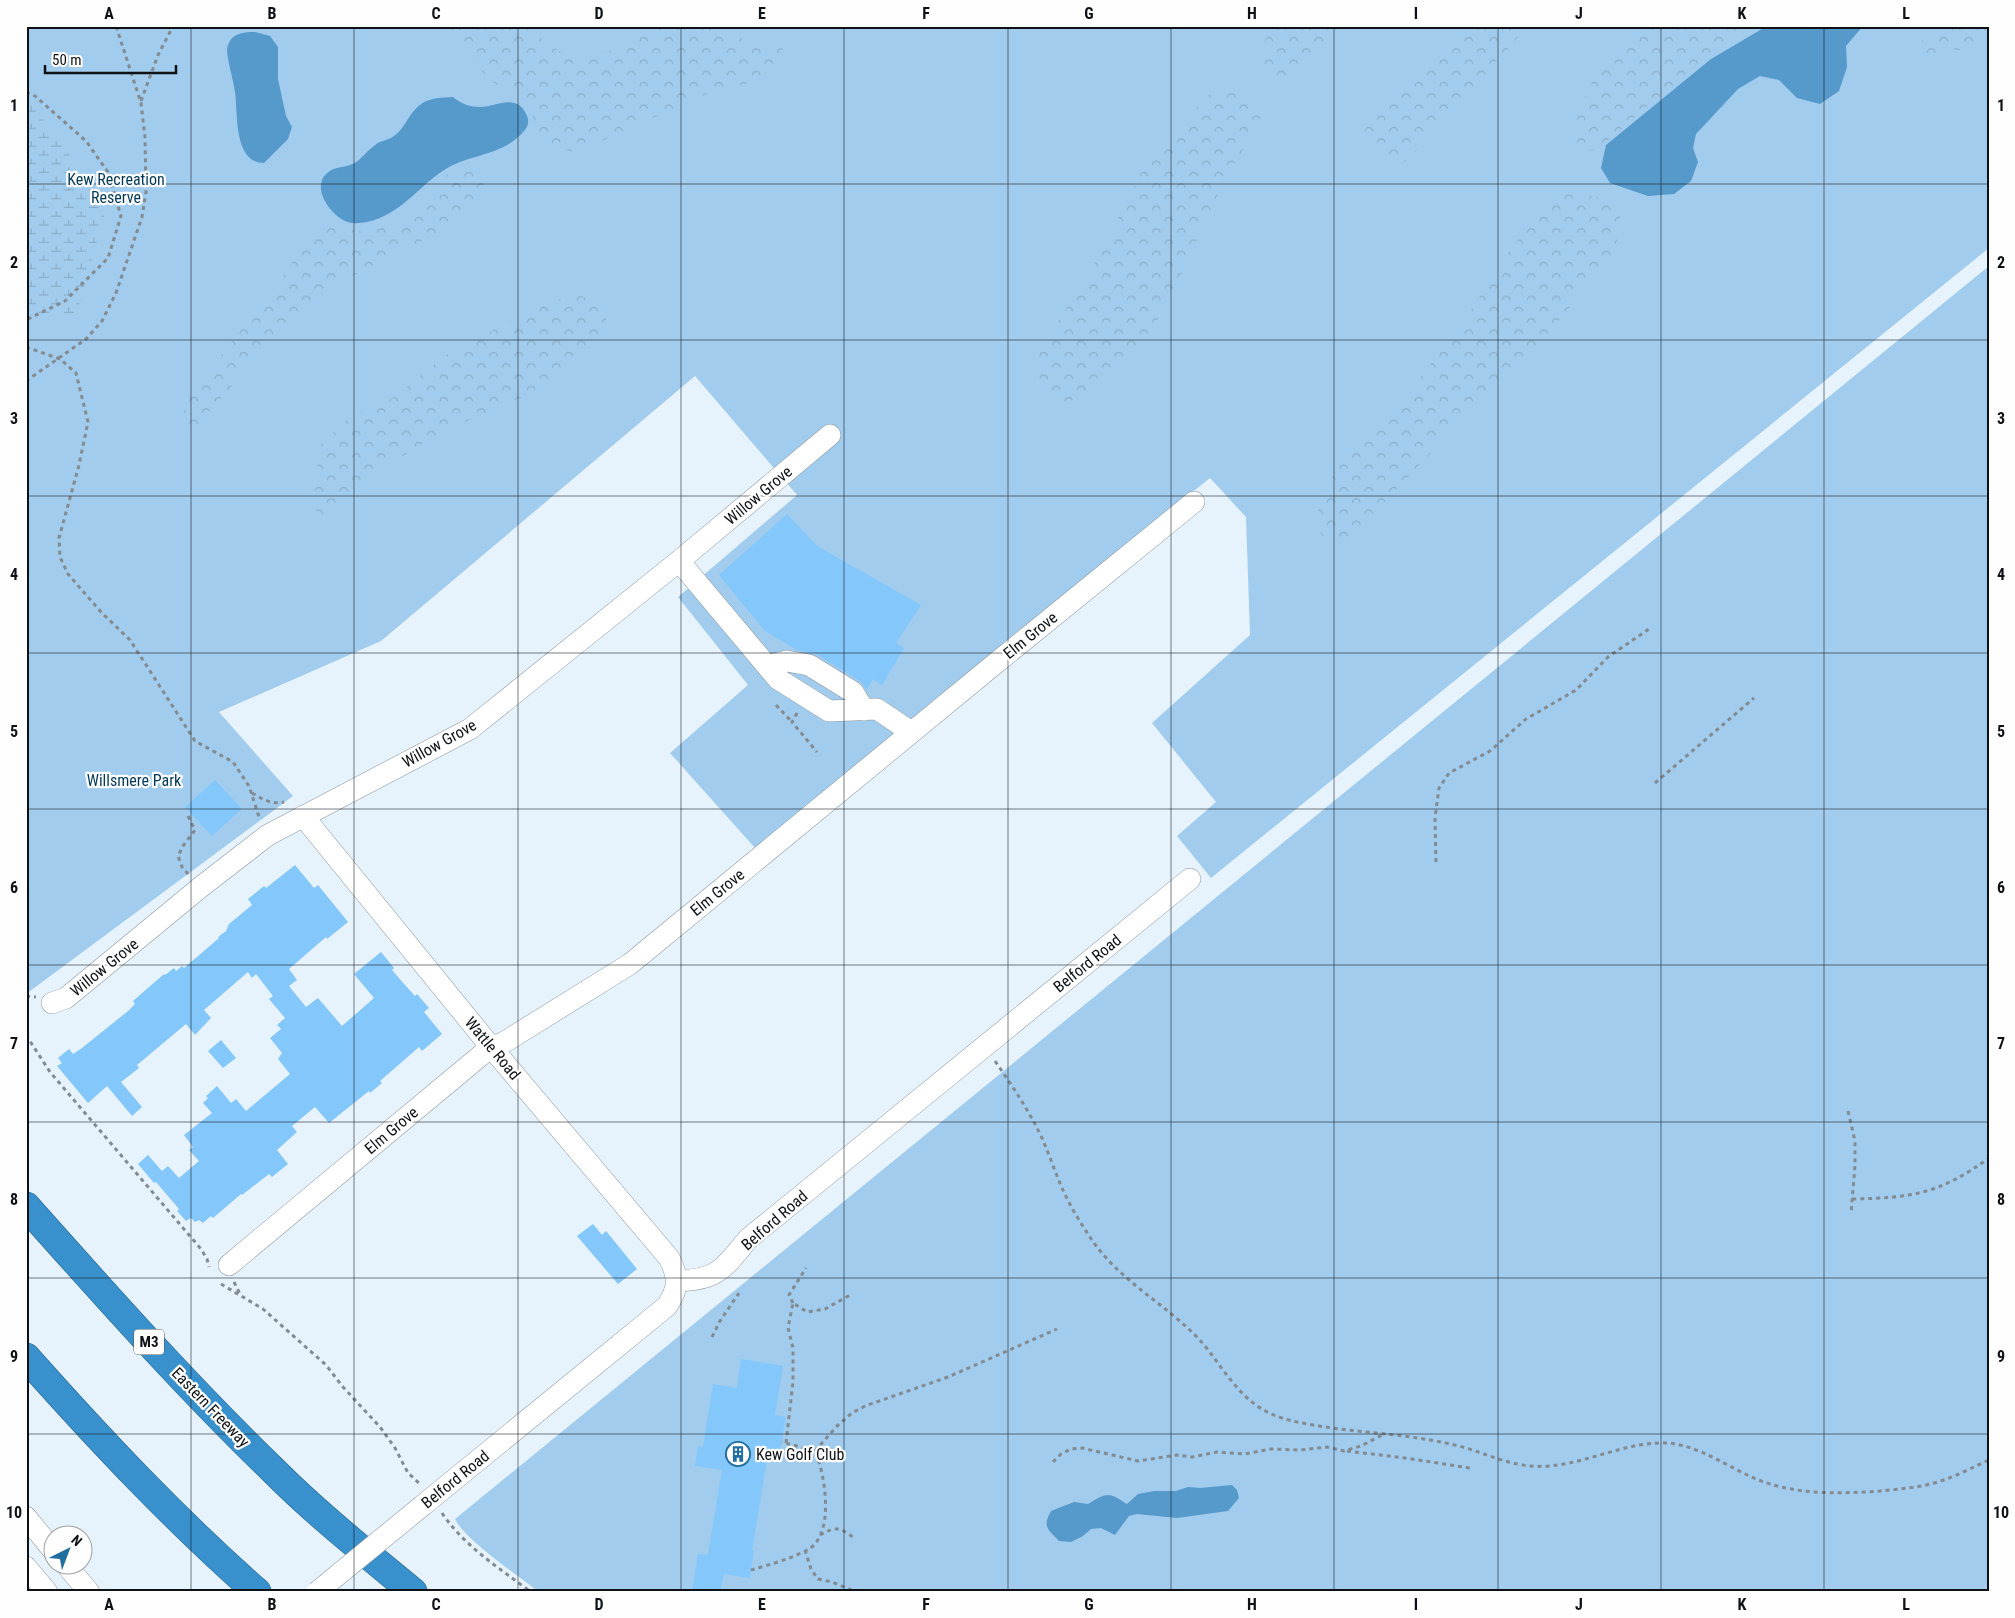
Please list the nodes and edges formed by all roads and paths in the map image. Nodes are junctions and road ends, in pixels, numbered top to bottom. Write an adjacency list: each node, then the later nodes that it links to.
1 (116, 26): 4 (path)
2 (173, 26): 4 (path)
3 (26, 92): 5 (path)
4 (140, 103): 7 (path)
5 (26, 320)
6 (26, 347): 7 (path)
7 (60, 359): 8 (path); 20 (path)
8 (26, 381)
9 (830, 435): 11 (street, Willow Grove)
10 (1194, 502): 18 (street, Elm Grove)
11 (678, 561): 13 (street); 23 (street, Willow Grove)
12 (1652, 627): 25 (path)
13 (767, 666): 16 (street); 16 (street)
14 (1754, 698): 19 (path)
15 (776, 705): 17 (path)
16 (864, 710): 18 (street)
17 (792, 722)
18 (911, 732): 29 (street, Elm Grove)
19 (1655, 783)
20 (252, 793): 21 (path); 24 (path)
21 (284, 802)
22 (188, 816): 27 (path)
23 (303, 816): 24 (street, Willow Grove); 29 (street, Wattle Road)
24 (268, 835): 27 (street, Willow Grove)
25 (1436, 862)
26 (1190, 879): 30 (street, Belford Road)
27 (202, 886): 28 (street, Willow Grove)
28 (52, 1003)
29 (491, 1047): 36 (street, Elm Grove); 38 (street, Wattle Road)
30 (984, 1047): 38 (street, Belford Road); 45 (path)
31 (1848, 1111): 33 (path)
32 (1989, 1158): 33 (path)
33 (1852, 1199): 35 (path)
34 (26, 1206): 64 (highway, Eastern Freeway / M3)
35 (1851, 1214)
36 (229, 1265)
37 (806, 1268): 41 (path)
38 (677, 1281): 51 (street, Belford Road)
39 (739, 1293): 43 (path)
40 (852, 1294): 41 (path)
41 (794, 1303): 46 (path)
42 (1057, 1329): 46 (path)
43 (712, 1337)
44 (26, 1358): 62 (highway)
45 (1383, 1435): 47 (path); 48 (path)
46 (815, 1451): 54 (path)
47 (1344, 1451): 49 (path); 50 (path)
48 (1989, 1460)
49 (1053, 1462)
50 (1470, 1468)
51 (427, 1502): 63 (street, Belford Road, bridge); 65 (path)
52 (26, 1517): 53 (street)
53 (42, 1536)
54 (819, 1536): 55 (path); 56 (path)
55 (854, 1538)
56 (805, 1550): 58 (path); 66 (path)
57 (26, 1567): 60 (street)
58 (751, 1570)
59 (75, 1576): 61 (street)
60 (47, 1592)
61 (89, 1592)
62 (257, 1592)
63 (317, 1592)
64 (413, 1592)
65 (531, 1592)
66 (856, 1592)
67 (995, 1592): 68 (path)
68 (1000, 1592)

